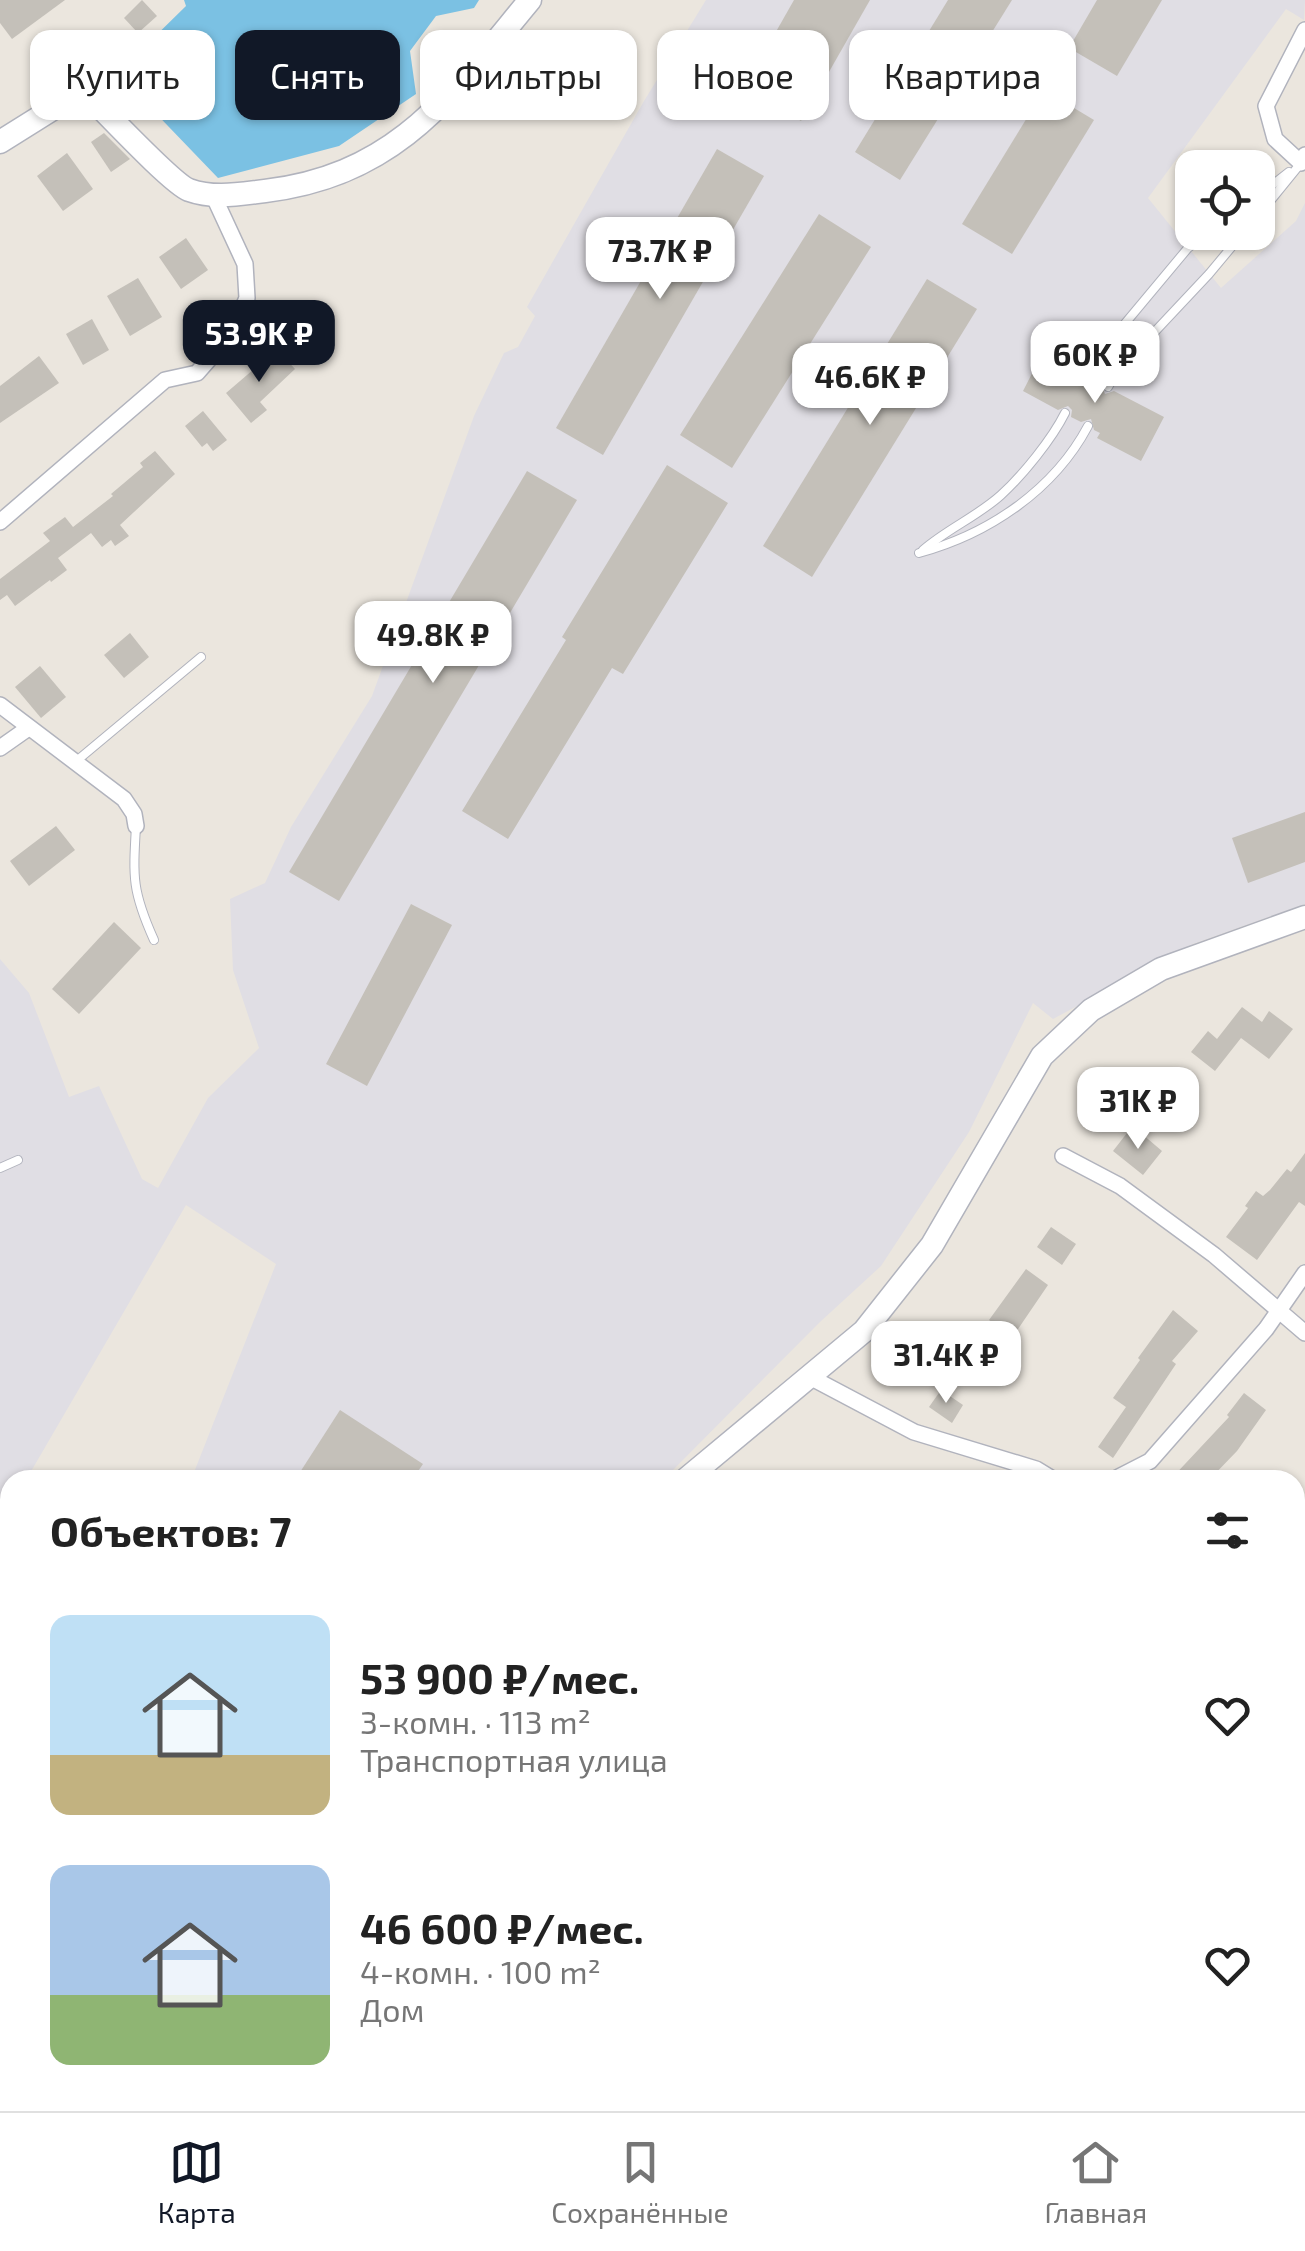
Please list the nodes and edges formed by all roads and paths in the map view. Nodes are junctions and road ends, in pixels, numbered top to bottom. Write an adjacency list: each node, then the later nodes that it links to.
1 (530, 0): 7 (street)
2 (1305, 30): 4 (street)
3 (0, 142): 7 (street)
4 (1303, 159): 5 (lane); 6 (lane)
5 (1275, 182)
6 (1275, 194)
7 (214, 197): 14 (street)
8 (1186, 250): 10 (lane)
9 (1229, 250): 11 (lane)
10 (1086, 375)
11 (1108, 387)
12 (1065, 414): 13 (lane)
13 (1088, 426)
14 (0, 522)
15 (201, 657): 19 (lane)
16 (0, 706): 17 (street)
17 (28, 729): 18 (street); 19 (street)
18 (0, 748)
19 (74, 763): 20 (street)
20 (136, 826): 22 (lane)
21 (1305, 917): 29 (street)
22 (154, 940)
23 (1063, 1156): 27 (street)
24 (18, 1160): 25 (lane)
25 (0, 1168)
26 (1305, 1273): 27 (street)
27 (1278, 1312): 28 (street); 32 (street)
28 (1305, 1333)
29 (810, 1377): 30 (street); 31 (street)
30 (698, 1470)
31 (1038, 1470)
32 (1132, 1470)

